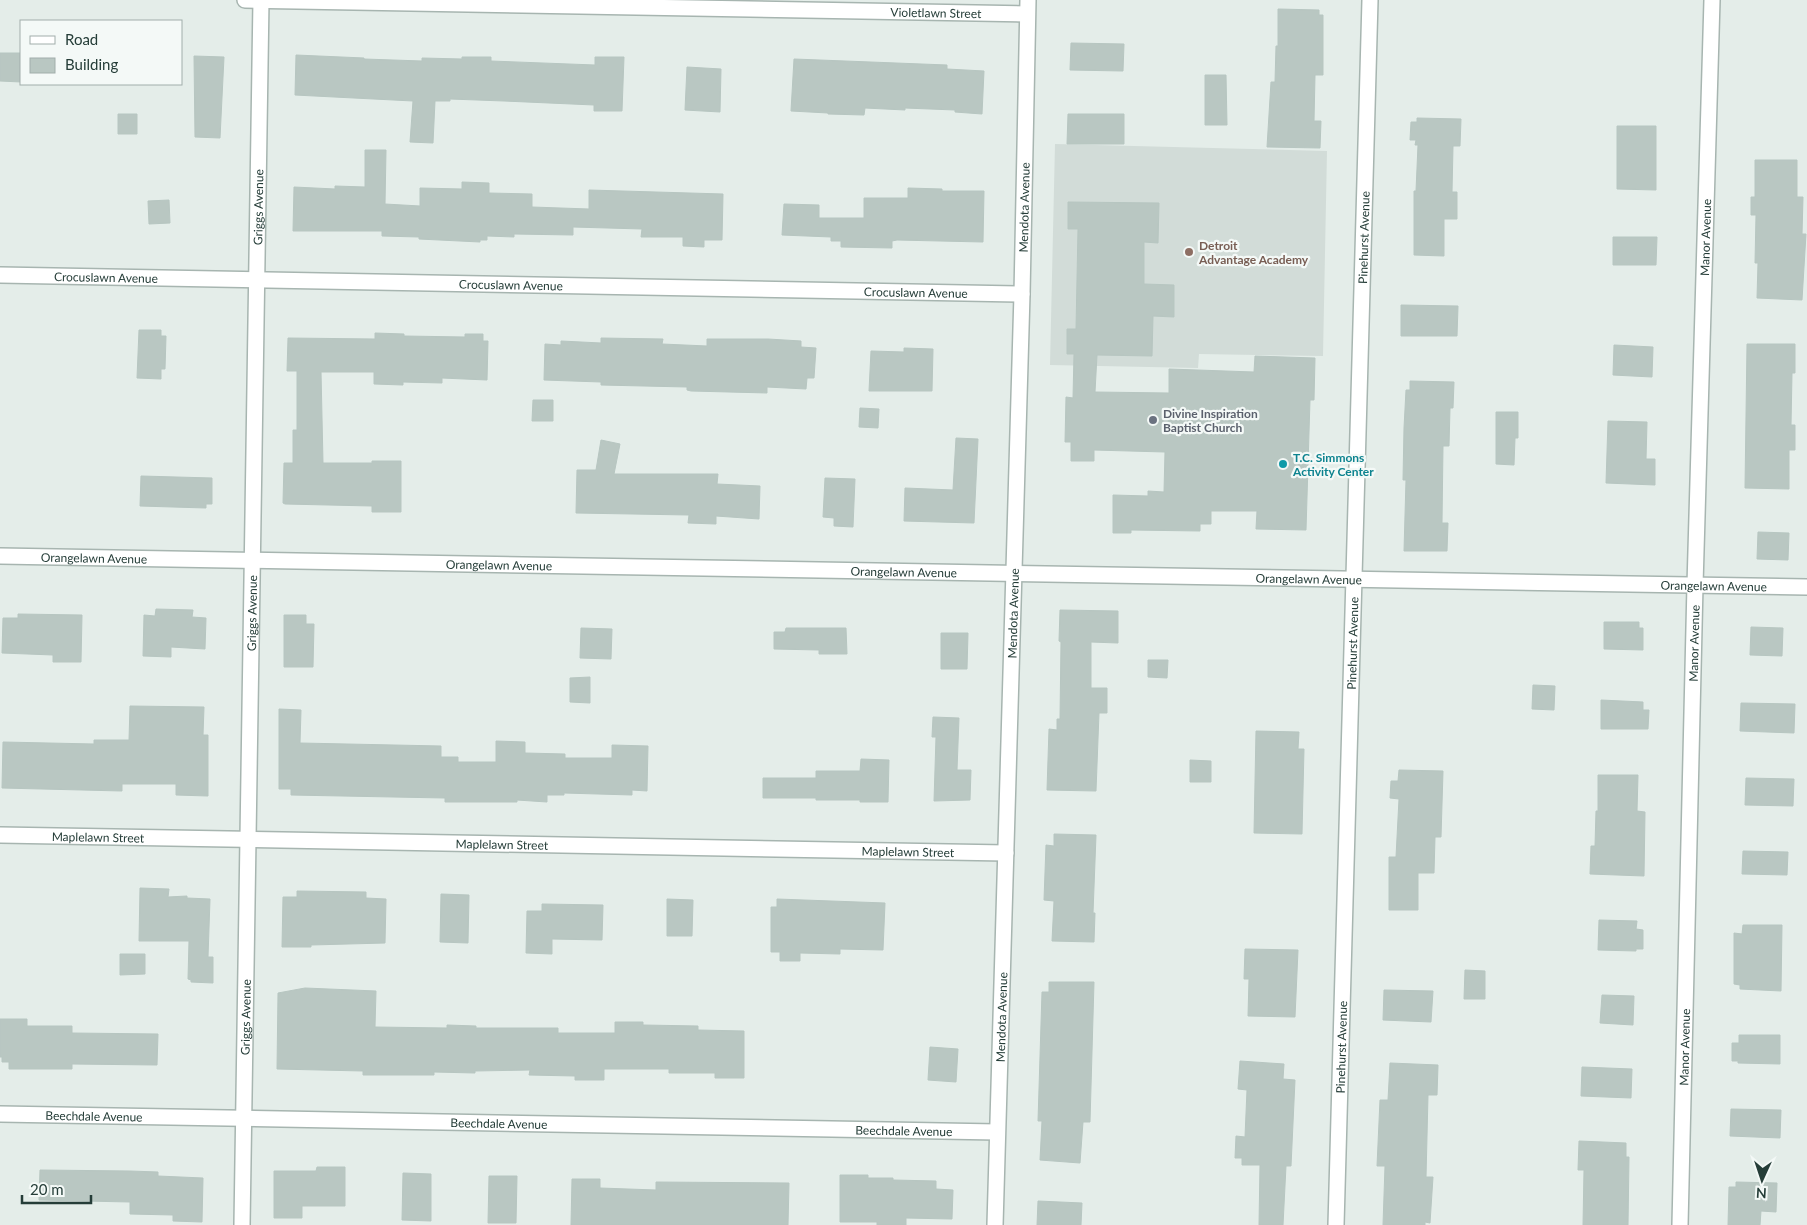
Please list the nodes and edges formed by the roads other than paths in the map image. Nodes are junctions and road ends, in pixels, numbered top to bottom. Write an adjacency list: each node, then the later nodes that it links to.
1 (245, 0): 2 (street, Violetlawn Street)
2 (261, 0): 5 (street, Violetlawn Street); 7 (street, Griggs Avenue)
3 (1370, 0): 12 (street, Pinehurst Avenue)
4 (1712, 0): 13 (street, Manor Avenue)
5 (1027, 7): 8 (street, Mendota Avenue)
6 (0, 275): 7 (street, Crocuslawn Avenue)
7 (256, 280): 8 (street, Crocuslawn Avenue); 10 (street, Griggs Avenue)
8 (1022, 294): 11 (street, Mendota Avenue)
9 (0, 556): 10 (street, Orangelawn Avenue)
10 (252, 560): 11 (street, Orangelawn Avenue); 16 (street, Griggs Avenue)
11 (1014, 574): 12 (street, Orangelawn Avenue); 17 (street, Mendota Avenue)
12 (1355, 579): 13 (street, Orangelawn Avenue); 23 (street, Pinehurst Avenue)
13 (1695, 585): 14 (street, Orangelawn Avenue); 24 (street, Manor Avenue)
14 (1807, 587)
15 (0, 835): 16 (street, Maplelawn Street)
16 (247, 839): 17 (street, Maplelawn Street); 19 (street, Griggs Avenue)
17 (1006, 853): 20 (street, Mendota Avenue)
18 (0, 1114): 19 (street, Beechdale Avenue)
19 (243, 1119): 20 (street, Beechdale Avenue); 21 (street, Griggs Avenue)
20 (997, 1132): 22 (street, Mendota Avenue)
21 (242, 1225)
22 (995, 1225)
23 (1336, 1225)
24 (1680, 1225)

